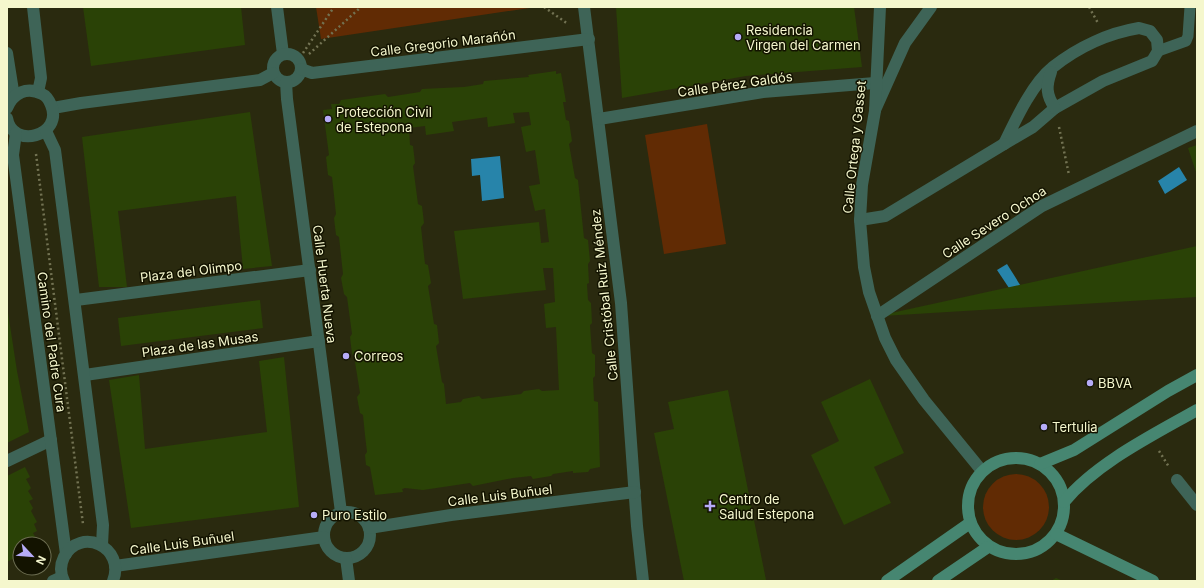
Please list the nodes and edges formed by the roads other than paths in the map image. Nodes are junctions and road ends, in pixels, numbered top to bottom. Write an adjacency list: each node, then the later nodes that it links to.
1 (33, 7): 16 (street)
2 (277, 7): 10 (street)
3 (584, 7): 7 (street, Calle Cristóbal Ruiz Méndez)
4 (880, 7): 15 (street, Calle Ortega y Gasset)
5 (931, 7): 21 (street)
6 (1190, 7): 8 (lane)
7 (589, 39): 11 (street, Calle Gregorio Marañón); 23 (street, Calle Cristóbal Ruiz Méndez)
8 (1158, 51): 12 (street); 20 (street)
9 (7, 53): 17 (street)
10 (283, 54): 11 (street); 13 (street)
11 (300, 65): 14 (street)
12 (1053, 67): 20 (street); 28 (street)
13 (273, 73): 14 (street); 19 (street)
14 (286, 82): 30 (street, Calle Huerta Nueva)
15 (875, 83): 21 (street, Calle Ortega y Gasset); 23 (street, Calle Pérez Galdós)
16 (38, 92): 17 (street); 19 (street)
17 (14, 97): 18 (street)
18 (7, 108)
19 (53, 108): 25 (street)
20 (1055, 108): 28 (street)
21 (875, 111): 29 (street, Calle Ortega y Gasset)
22 (7, 118): 24 (street)
23 (599, 119): 42 (street, Calle Cristóbal Ruiz Méndez)
24 (7, 121): 27 (street)
25 (46, 131): 27 (street); 31 (street)
26 (1197, 131): 32 (street, Calle Severo Ochoa)
27 (16, 133): 37 (street, Camino del Padre Cura)
28 (1004, 144): 29 (street)
29 (860, 220): 32 (street, Calle Ortega y Gasset)
30 (310, 270): 31 (street, Plaza del Olimpo); 33 (street, Calle Huerta Nueva)
31 (76, 300): 34 (street)
32 (877, 316): 40 (street, Calle Ortega y Gasset)
33 (318, 341): 34 (street, Plaza de las Musas); 45 (street, Calle Huerta Nueva)
34 (85, 375): 50 (street)
35 (1197, 375): 39 (main road)
36 (1197, 410): 43 (main road)
37 (51, 440): 38 (street); 52 (street, Camino del Padre Cura)
38 (7, 461)
39 (1040, 464): 40 (main road); 43 (main road)
40 (982, 471): 46 (main road)
41 (1177, 480): 44 (street)
42 (635, 492): 47 (street, Calle Luis Buñuel); 58 (street, Calle Cristóbal Ruiz Méndez)
43 (1064, 502): 48 (main road)
44 (1197, 505)
45 (341, 512): 47 (street); 49 (street)
46 (970, 522): 51 (main road); 59 (main road)
47 (369, 528): 53 (street)
48 (1056, 534): 51 (main road); 61 (main road)
49 (324, 537): 53 (street); 54 (street, Calle Luis Buñuel)
50 (102, 545): 52 (street); 54 (street)
51 (988, 547): 60 (main road)
52 (66, 554): 55 (street, Camino del Padre Cura)
53 (346, 558): 57 (street)
54 (115, 566): 56 (street)
55 (60, 580)
56 (112, 581)
57 (349, 581)
58 (643, 581)
59 (887, 581)
60 (938, 581)
61 (1153, 581)

